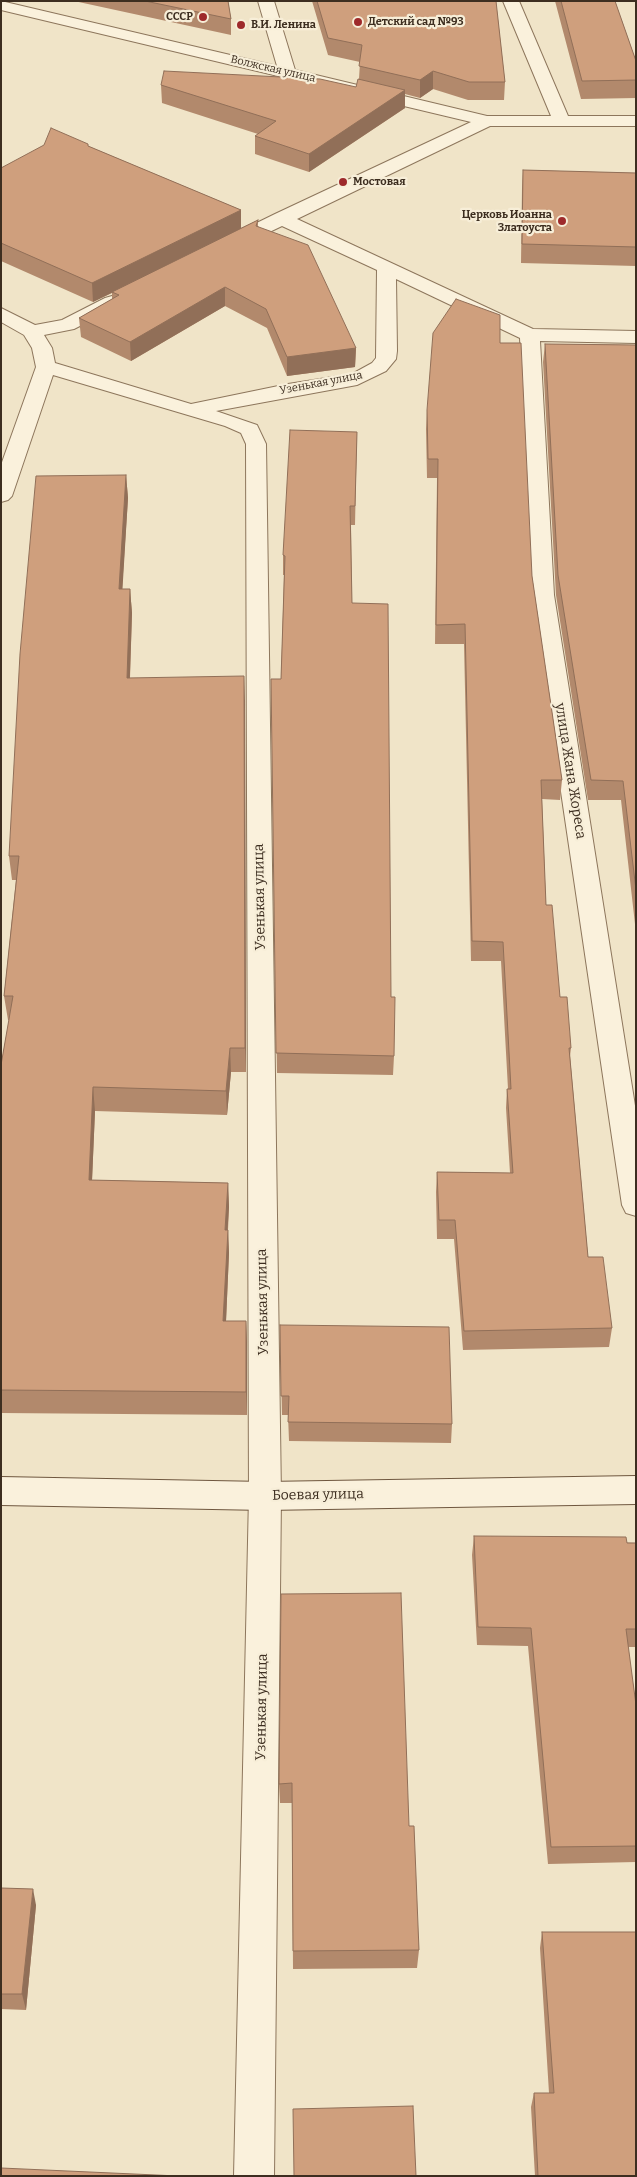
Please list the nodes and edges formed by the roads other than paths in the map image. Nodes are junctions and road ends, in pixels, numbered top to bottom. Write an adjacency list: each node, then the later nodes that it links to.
1 (266, 1): 4 (street)
2 (511, 1): 7 (street)
3 (1, 5): 4 (street, Волжская улица)
4 (287, 72): 5 (street, Волжская улица)
5 (488, 121): 7 (street, Волжская улица); 8 (street)
6 (636, 121): 7 (street, Волжская улица)
7 (562, 122)
8 (281, 218): 9 (street); 10 (street)
9 (210, 253)
10 (386, 267): 14 (street); 17 (street, Узенькая улица)
11 (130, 294): 13 (street)
12 (1, 314): 13 (street)
13 (32, 332): 16 (street)
14 (530, 335): 15 (street); 19 (street, улица Жана Жореса)
15 (636, 336)
16 (46, 367): 17 (street); 18 (street)
17 (190, 410): 22 (street, Узенькая улица)
18 (1, 496)
19 (636, 1205)
20 (636, 1490): 22 (street, Боевая улица)
21 (1, 1491): 22 (street, Боевая улица)
22 (265, 1496): 23 (street, Узенькая улица)
23 (254, 2176)

